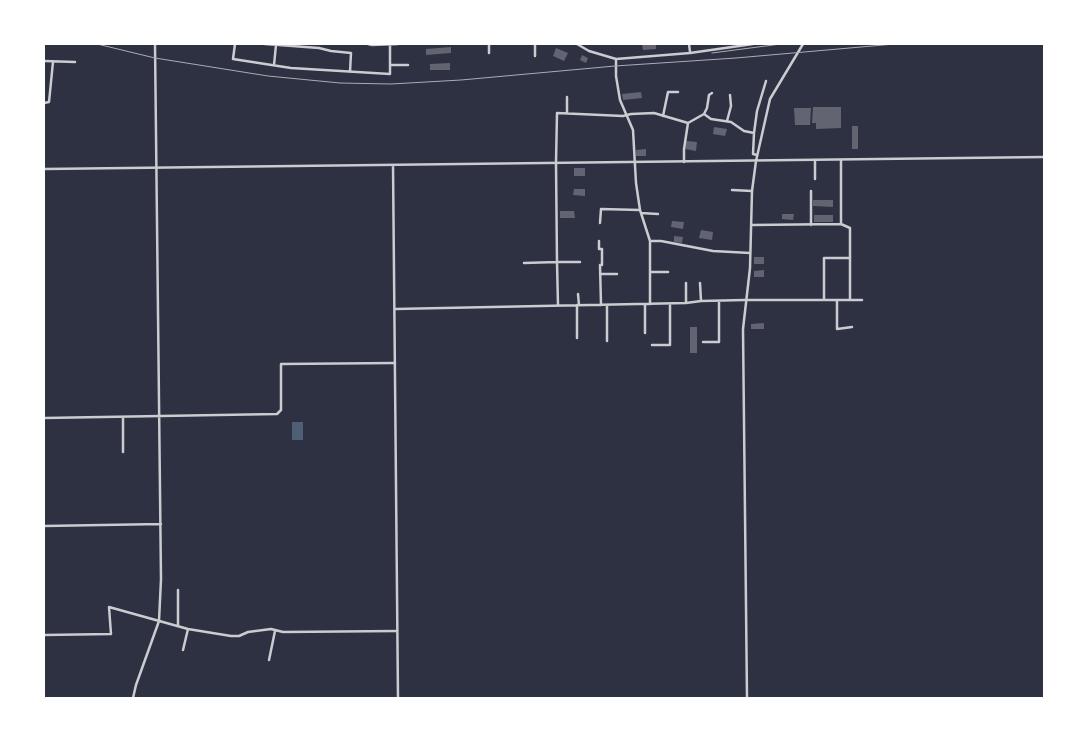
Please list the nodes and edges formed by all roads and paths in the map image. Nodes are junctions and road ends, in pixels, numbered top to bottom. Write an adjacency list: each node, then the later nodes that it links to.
1 (155, 44): 47 (street)
2 (235, 44): 23 (street)
3 (265, 44): 4 (street)
4 (276, 44): 23 (street); 24 (street)
5 (368, 44): 13 (street)
6 (398, 44): 13 (street)
7 (489, 44): 14 (street)
8 (535, 44): 16 (street)
9 (577, 44): 17 (street)
10 (689, 44): 15 (street)
11 (753, 44): 15 (street)
12 (804, 44): 38 (street)
13 (390, 45): 21 (street)
14 (489, 53)
15 (690, 53): 17 (street)
16 (535, 56)
17 (616, 59): 32 (street)
18 (44, 61): 19 (street)
19 (53, 62): 20 (street); 30 (street)
20 (75, 62)
21 (390, 65): 22 (street); 24 (street)
22 (408, 65)
23 (274, 66): 24 (street)
24 (350, 72)
25 (766, 82): 37 (street)
26 (678, 92): 34 (street)
27 (712, 93): 33 (street)
28 (730, 95): 36 (street)
29 (567, 97): 31 (street)
30 (44, 103)
31 (567, 113): 32 (street); 45 (street)
32 (627, 114): 34 (street); 43 (street)
33 (704, 114): 35 (street); 36 (street)
34 (663, 116): 35 (street)
35 (688, 122): 44 (street)
36 (727, 122): 37 (street)
37 (754, 133): 38 (street)
38 (757, 155): 42 (street)
39 (1044, 157): 41 (street)
40 (815, 160): 41 (street); 42 (street); 49 (street)
41 (841, 160): 56 (street)
42 (756, 161): 44 (street); 51 (street)
43 (635, 162): 44 (street); 45 (street); 53 (street)
44 (684, 162)
45 (556, 163): 46 (street); 63 (street)
46 (393, 165): 47 (street); 88 (street)
47 (156, 168): 48 (street); 96 (street)
48 (44, 169)
49 (815, 179)
50 (732, 190): 51 (street)
51 (752, 191): 57 (street)
52 (811, 191): 58 (street)
53 (641, 212): 54 (street); 55 (street); 60 (street)
54 (658, 214)
55 (600, 223)
56 (841, 224): 58 (street); 62 (street)
57 (752, 225): 58 (street); 61 (street)
58 (811, 225)
59 (599, 241): 68 (street)
60 (650, 241): 61 (street); 66 (street)
61 (751, 253): 73 (street)
62 (850, 258): 74 (street); 76 (street)
63 (557, 262): 64 (street); 65 (street); 87 (street)
64 (580, 262)
65 (524, 263)
66 (650, 272): 67 (street); 81 (street)
67 (668, 272)
68 (600, 274): 69 (street); 85 (street)
69 (617, 274)
70 (686, 283): 83 (street)
71 (700, 283): 78 (street)
72 (578, 294): 84 (street)
73 (747, 300): 74 (street); 79 (street); 113 (street)
74 (824, 300): 75 (street)
75 (837, 300): 76 (street); 89 (street)
76 (850, 300): 77 (street)
77 (862, 300)
78 (700, 301): 79 (street); 83 (street)
79 (719, 301): 93 (street)
80 (645, 304): 81 (street); 86 (street); 90 (street)
81 (650, 304): 82 (street)
82 (670, 304): 83 (street); 94 (street)
83 (686, 304)
84 (578, 305): 85 (street); 87 (street); 91 (street)
85 (601, 305): 86 (street)
86 (607, 305): 92 (street)
87 (558, 306): 88 (street)
88 (395, 309): 95 (street)
89 (852, 327)
90 (645, 334)
91 (578, 338)
92 (607, 341)
93 (703, 342)
94 (652, 345)
95 (395, 363): 96 (street); 107 (street)
96 (160, 416): 97 (street); 100 (street)
97 (123, 417): 98 (street); 99 (street)
98 (44, 418)
99 (122, 452)
100 (161, 524): 101 (street); 103 (street)
101 (44, 526)
102 (178, 590): 104 (street)
103 (160, 620): 104 (street); 108 (street); 111 (street)
104 (178, 626): 105 (street)
105 (188, 629): 106 (street); 109 (street)
106 (275, 631): 107 (street); 110 (street)
107 (397, 631): 112 (street)
108 (44, 635)
109 (182, 650)
110 (269, 660)
111 (133, 698)
112 (398, 698)
113 (747, 698)

